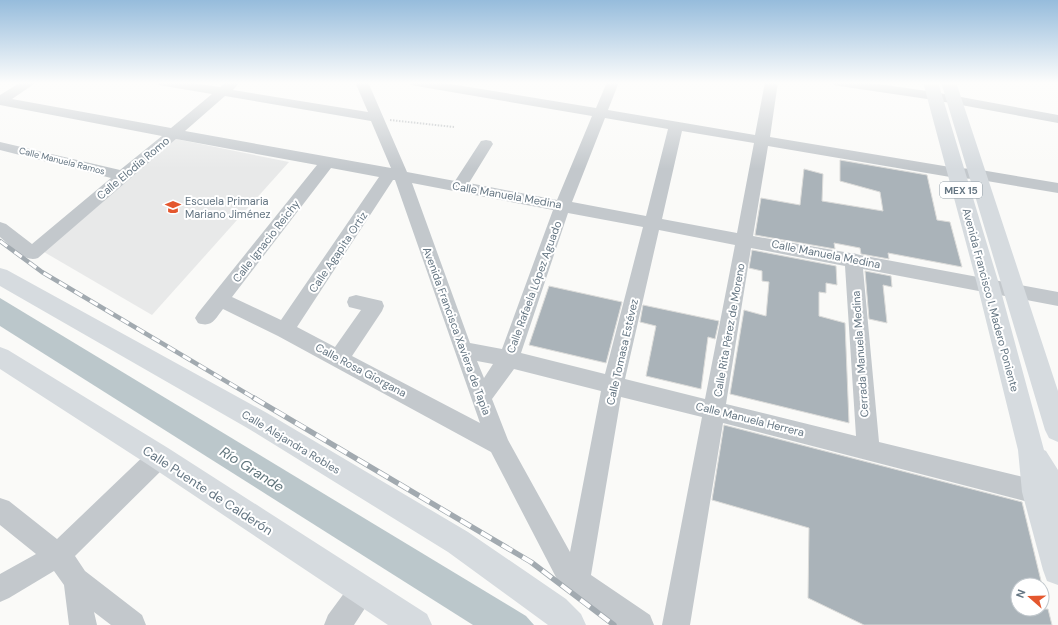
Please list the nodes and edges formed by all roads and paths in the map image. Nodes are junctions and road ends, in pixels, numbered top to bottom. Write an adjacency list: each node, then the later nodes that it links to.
1 (53, 111): 15 (street, Calle Manuela Medina)
2 (200, 111): 15 (street, Calle Elodia Romo)
3 (336, 111): 11 (street)
4 (374, 111): 11 (street, Avenida Francisca Xaviera de Tapia)
5 (592, 111): 10 (street)
6 (767, 111): 16 (street, Calle Rita Pérez de Moreno)
7 (941, 111): 21 (main road, Avenida Francisco I. Madero Poniente / MEX 15)
8 (956, 111): 21 (main road, Avenida Francisco I. Madero Poniente / MEX 15)
9 (1013, 111): 12 (street)
10 (602, 113): 13 (street); 25 (street, Calle Rafaela López Aguado)
11 (377, 118): 14 (path); 20 (street, Avenida Francisca Xaviera de Tapia)
12 (1058, 119)
13 (676, 126): 16 (street); 26 (street, Calle Tomasa Estévez)
14 (454, 127)
15 (173, 134): 19 (street, Calle Manuela Medina); 22 (street, Calle Elodia Romo)
16 (762, 140): 21 (street); 28 (street, Calle Rita Pérez de Moreno)
17 (486, 144): 23 (street)
18 (0, 146): 22 (street, Calle Manuela Ramos)
19 (327, 163): 20 (street, Calle Manuela Medina); 34 (street, Calle Ignacio Reichy)
20 (396, 174): 23 (street, Calle Manuela Medina); 37 (street, Calle Agapita Ortiz); 38 (street, Avenida Francisca Xaviera de Tapia)
21 (966, 174): 24 (street); 31 (main road, Avenida Francisco I. Madero Poniente / MEX 15); 32 (main road, Avenida Francisco I. Madero Poniente / MEX 15)
22 (123, 176): 27 (street, Calle Elodia Romo)
23 (459, 186): 25 (street, Calle Manuela Medina)
24 (1058, 188)
25 (563, 205): 26 (street, Calle Manuela Medina); 41 (street, Calle Rafaela López Aguado)
26 (653, 222): 28 (street, Calle Manuela Medina); 42 (street, Calle Tomasa Estévez)
27 (0, 228)
28 (744, 239): 29 (street, Calle Manuela Medina); 44 (street, Calle Rita Pérez de Moreno)
29 (853, 260): 31 (street, Calle Manuela Medina); 47 (street, Cerrada Manuela Medina)
30 (0, 276): 63 (main road, Calle Alejandra Robles)
31 (988, 284): 32 (street, Calle Manuela Medina); 48 (main road, Avenida Francisco I. Madero Poniente / MEX 15)
32 (1014, 290): 33 (street, Calle Manuela Medina); 45 (main road, Avenida Francisco I. Madero Poniente / MEX 15)
33 (1058, 299)
34 (221, 300): 36 (street, Calle Ignacio Reichy); 37 (street, Calle Rosa Giorgana)
35 (356, 302): 40 (street)
36 (205, 318)
37 (286, 330): 40 (street, Calle Rosa Giorgana)
38 (463, 350): 41 (street, Calle Manuela Herrera); 43 (street, Avenida Francisca Xaviera de Tapia)
39 (0, 357): 49 (main road, Calle Puente de Calderón)
40 (339, 358): 46 (street, Calle Rosa Giorgana)
41 (508, 359): 42 (street, Calle Manuela Herrera); 43 (street, Calle Rafaela López Aguado)
42 (613, 385): 44 (street, Calle Manuela Herrera); 55 (street, Calle Tomasa Estévez)
43 (481, 398): 46 (street, Avenida Francisca Xaviera de Tapia)
44 (714, 410): 47 (street, Calle Manuela Herrera); 65 (street, Calle Rita Pérez de Moreno)
45 (1058, 430)
46 (499, 445): 55 (street, Avenida Francisca Xaviera de Tapia)
47 (868, 449): 50 (street, Calle Manuela Herrera)
48 (1031, 450): 50 (main road, Avenida Francisco I. Madero Poniente); 52 (main road, Avenida Francisco I. Madero Poniente / MEX 15)
49 (159, 457): 53 (street); 58 (main road, Calle Puente de Calderón)
50 (1036, 492): 54 (main road, Avenida Francisco I. Madero Poniente)
51 (0, 510): 53 (street)
52 (1058, 512)
53 (58, 555): 56 (street); 57 (street)
54 (1058, 570)
55 (573, 577): 64 (street)
56 (76, 580): 59 (street); 60 (street)
57 (0, 589)
58 (362, 590): 61 (street); 62 (main road, Calle Puente de Calderón)
59 (83, 625)
60 (132, 625)
61 (338, 625)
62 (416, 625)
63 (570, 625)
64 (640, 625)
65 (676, 625)

